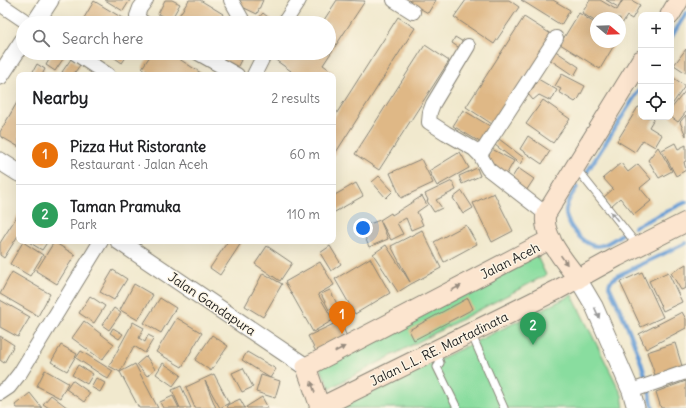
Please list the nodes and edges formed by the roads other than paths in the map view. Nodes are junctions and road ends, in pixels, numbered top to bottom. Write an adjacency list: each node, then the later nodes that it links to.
1 (50, 0): 11 (street)
2 (146, 0): 12 (street)
3 (231, 0): 13 (street)
4 (299, 0): 14 (street)
5 (394, 0): 8 (street)
6 (679, 0): 9 (main road)
7 (0, 4): 10 (street)
8 (413, 12)
9 (672, 12)
10 (18, 16)
11 (40, 16)
12 (137, 16)
13 (240, 16)
14 (289, 16)
15 (556, 38): 26 (street)
16 (468, 46): 26 (street)
17 (16, 52): 25 (street)
18 (86, 60): 22 (street)
19 (210, 60): 23 (street)
20 (260, 60): 24 (street)
21 (638, 65): 28 (main road)
22 (104, 72)
23 (232, 72)
24 (255, 72)
25 (0, 76)
26 (480, 155): 30 (street)
27 (0, 160): 29 (street)
28 (575, 168): 30 (main road); 35 (lane, one-way to 28)
29 (16, 171)
30 (546, 214): 32 (main road, Jalan Aceh)
31 (686, 222): 35 (main road, Jalan L.L. RE. Martadinata)
32 (551, 239): 36 (main road, one-way to 36); 39 (main road, Jalan Aceh, one-way to 32)
33 (99, 244): 42 (street)
34 (123, 244): 39 (street, Jalan Gandapura)
35 (638, 246): 36 (main road, Jalan L.L. RE. Martadinata)
36 (578, 279): 37 (main road, Jalan L.L. RE. Martadinata); 41 (street, one-way to 41)
37 (471, 333): 38 (main road, Jalan L.L. RE. Martadinata); 45 (lane)
38 (435, 350): 43 (main road, Jalan L.L. RE. Martadinata); 44 (lane)
39 (306, 367): 43 (main road, one-way to 39)
40 (686, 372): 41 (street)
41 (642, 387): 46 (street)
42 (0, 393)
43 (320, 408)
44 (457, 408)
45 (504, 408)
46 (636, 408)

